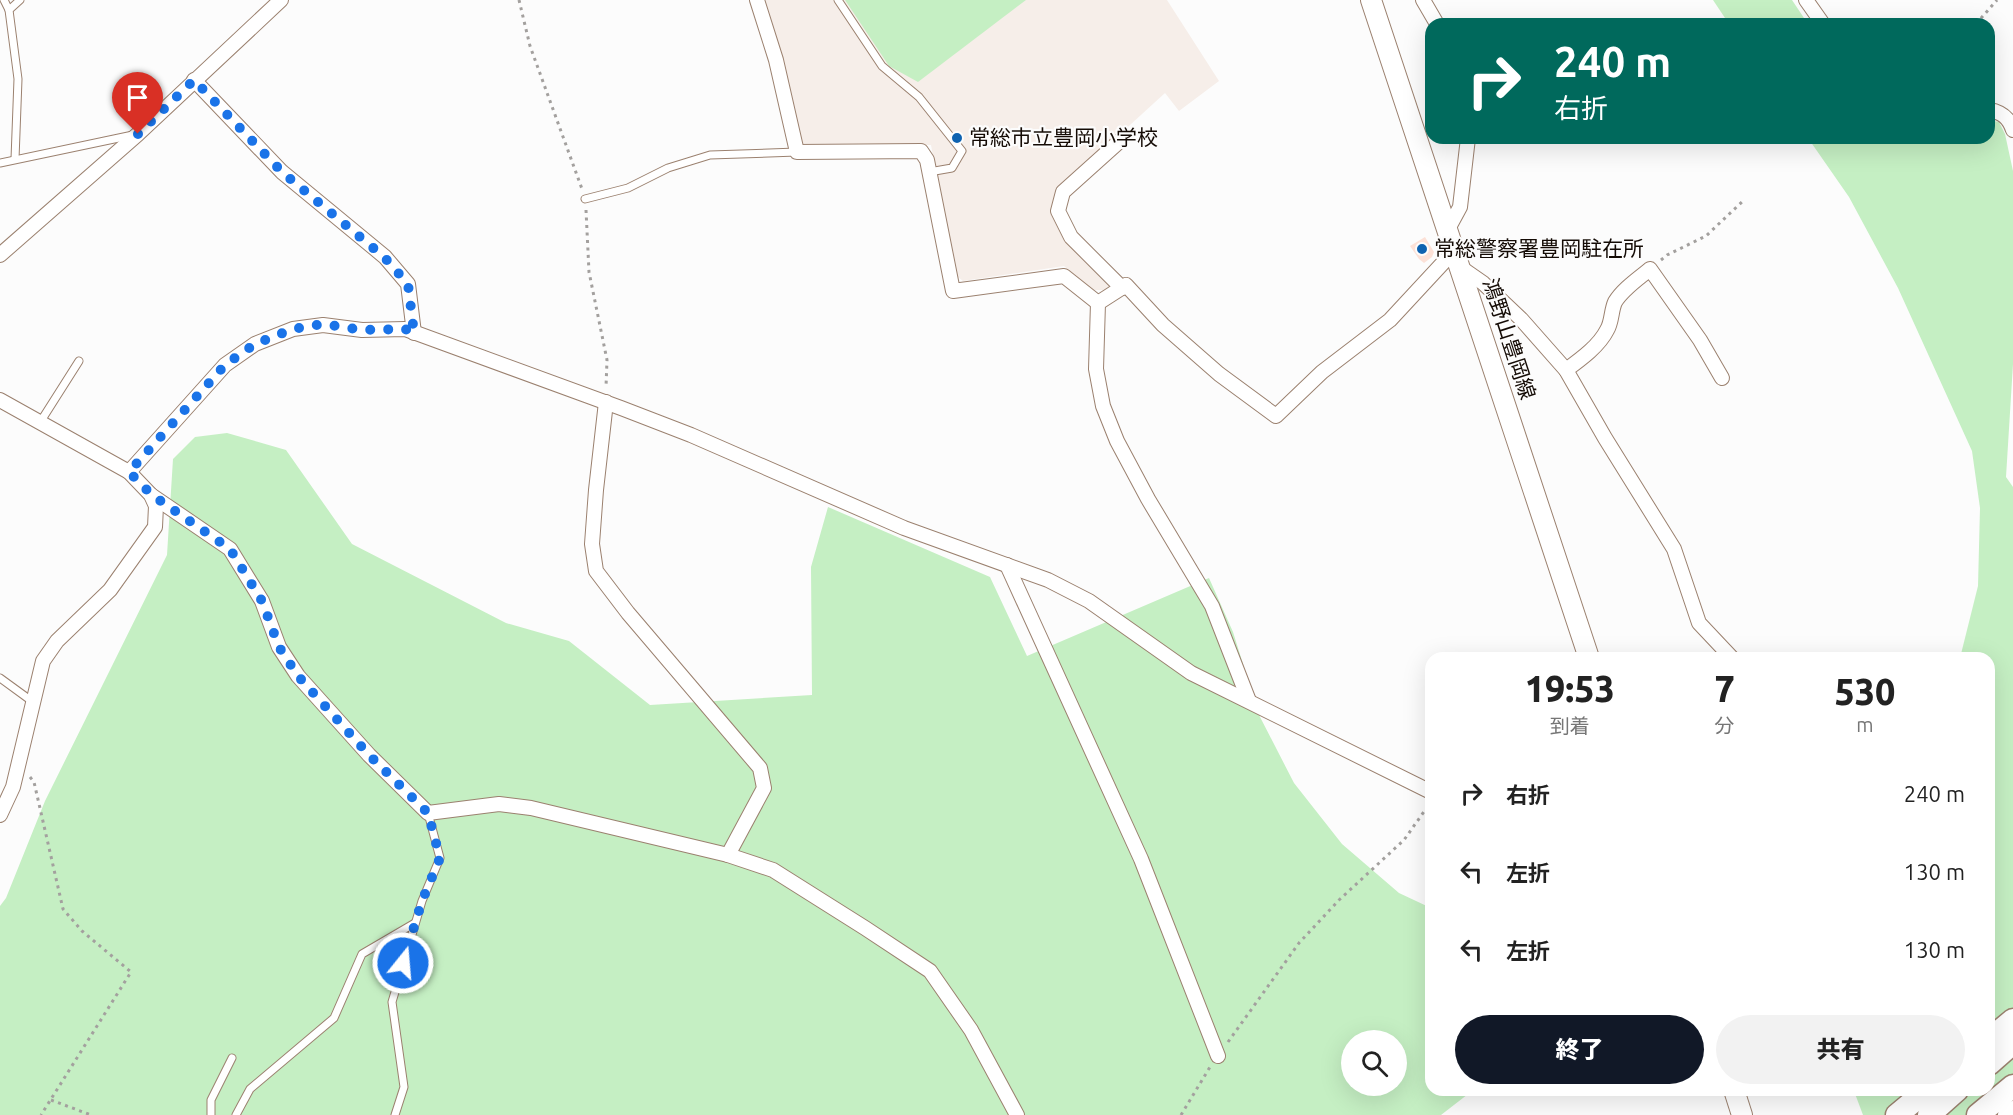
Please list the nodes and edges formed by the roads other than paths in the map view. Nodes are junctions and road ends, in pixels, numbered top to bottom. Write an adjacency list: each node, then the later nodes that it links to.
1 (4, 0): 9 (lane)
2 (20, 0): 9 (lane)
3 (281, 0): 12 (street)
4 (757, 0): 18 (street)
5 (838, 0): 21 (lane)
6 (1371, 0): 23 (main road, 鴻野山豊岡線)
7 (1423, 0): 10 (street)
8 (1806, 0): 11 (street)
9 (9, 10): 19 (lane)
10 (1434, 18)
11 (1819, 18)
12 (194, 80): 15 (street); 28 (street)
13 (1995, 111): 14 (street)
14 (2013, 130)
15 (138, 134): 19 (lane); 24 (street)
16 (1122, 139): 26 (street)
17 (1467, 144): 23 (street)
18 (797, 152): 21 (street); 22 (lane)
19 (15, 159): 20 (lane)
20 (0, 163)
21 (929, 172): 27 (street)
22 (585, 199)
23 (1448, 231): 25 (main road, 鴻野山豊岡線)
24 (0, 255)
25 (1457, 259): 26 (street); 30 (street); 38 (main road, 鴻野山豊岡線)
26 (1122, 288): 27 (street)
27 (1098, 303): 41 (street)
28 (414, 333): 33 (street); 35 (street)
29 (80, 361): 34 (lane)
30 (1566, 370): 31 (street); 39 (street)
31 (1722, 378)
32 (0, 400): 34 (street)
33 (606, 402): 37 (street); 46 (street)
34 (39, 424): 35 (street)
35 (129, 472): 36 (street)
36 (152, 495): 42 (street); 44 (street)
37 (1006, 565): 41 (street); 50 (street)
38 (1587, 652)
39 (1726, 652)
40 (0, 678): 42 (lane)
41 (1249, 701): 43 (street)
42 (33, 702): 45 (street)
43 (1425, 789)
44 (428, 813): 46 (street); 47 (lane)
45 (0, 815)
46 (728, 855): 60 (street)
47 (415, 924): 58 (lane); 59 (lane)
48 (2008, 1033): 49 (highway)
49 (1995, 1054)
50 (1218, 1056)
51 (232, 1058): 57 (lane)
52 (2013, 1086): 64 (highway)
53 (1736, 1096): 61 (main road)
54 (1920, 1096): 62 (highway)
55 (1951, 1096): 63 (highway)
56 (2013, 1112): 65 (highway)
57 (211, 1115)
58 (236, 1115)
59 (395, 1115)
60 (1017, 1115)
61 (1742, 1115)
62 (1897, 1115)
63 (1929, 1115)
64 (1978, 1115)
65 (2009, 1115)

